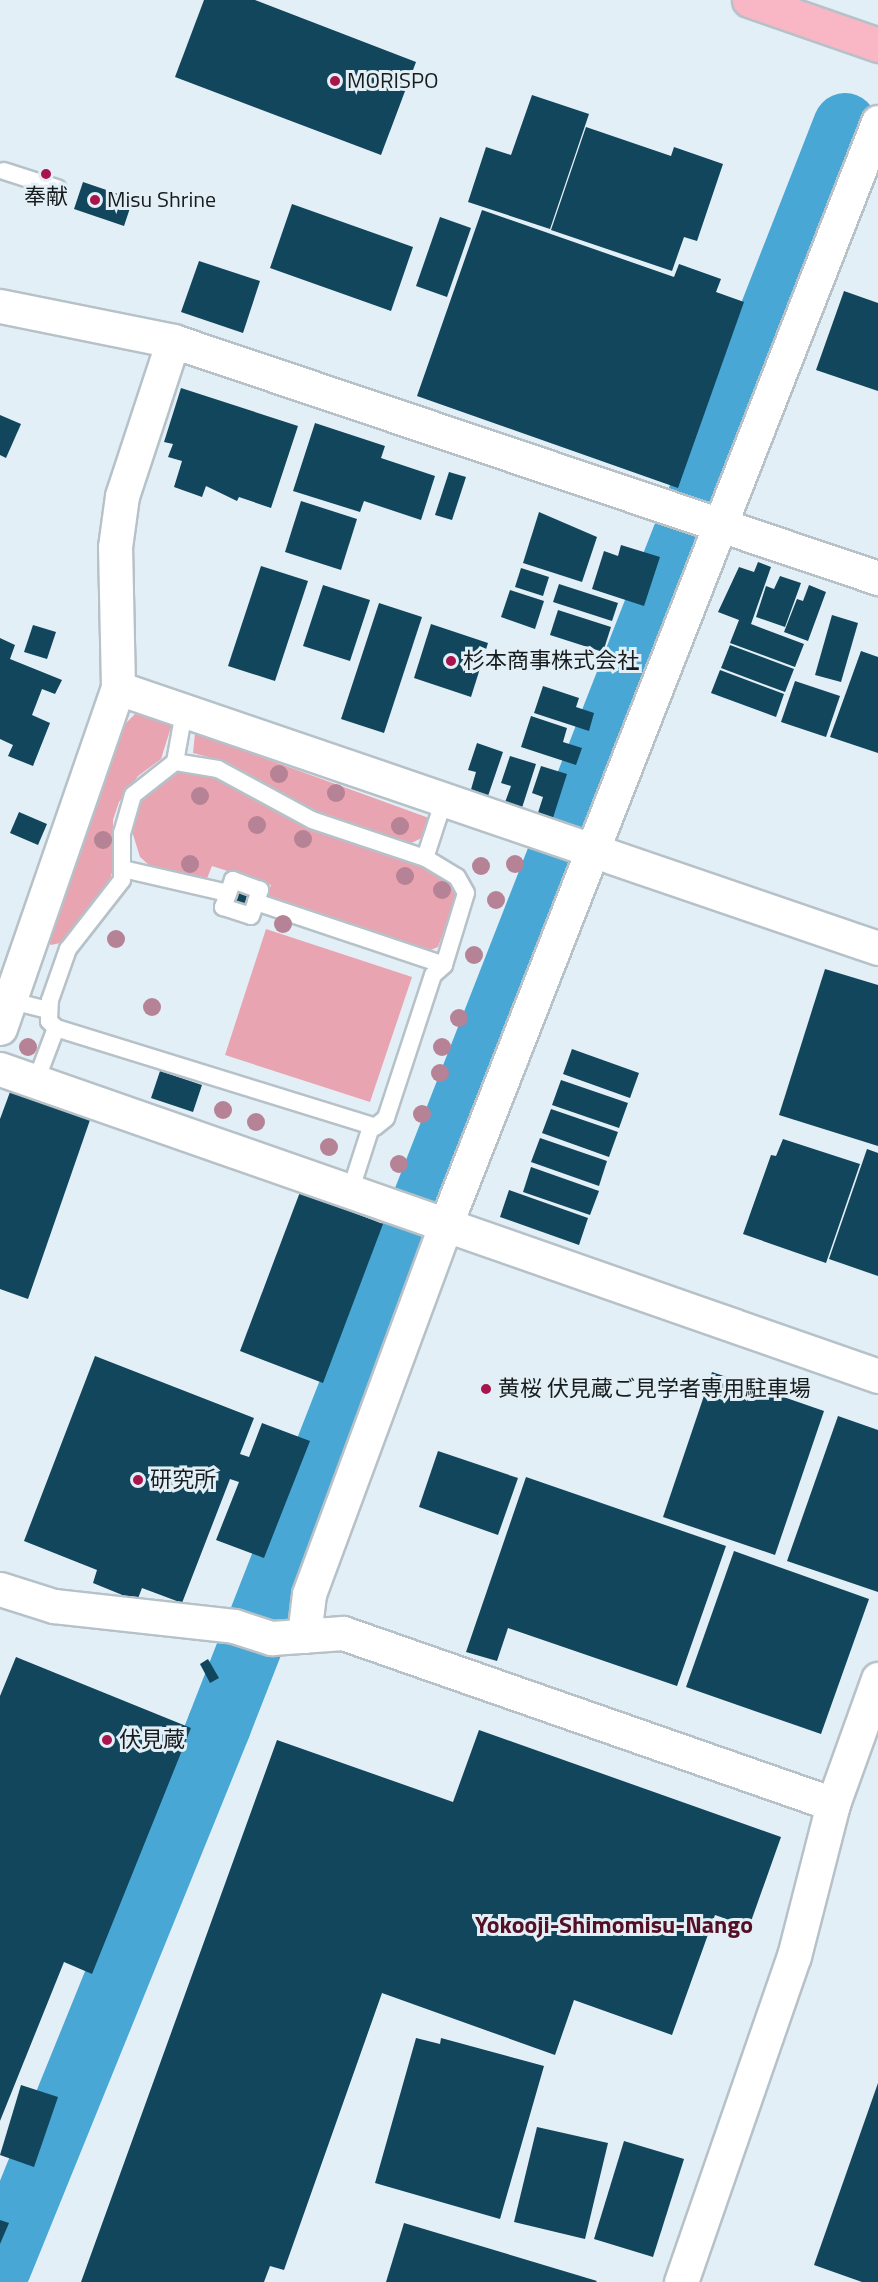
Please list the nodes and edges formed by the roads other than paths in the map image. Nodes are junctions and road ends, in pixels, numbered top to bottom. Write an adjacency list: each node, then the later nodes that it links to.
1 (749, 0): 2 (main road)
2 (878, 45)
3 (878, 122): 8 (street)
4 (4, 171): 5 (lane)
5 (57, 188)
6 (0, 306): 7 (street)
7 (173, 341): 8 (street); 10 (street)
8 (721, 523): 9 (street); 14 (street)
9 (878, 578)
10 (118, 688): 11 (street); 20 (street)
11 (184, 712): 12 (lane); 13 (street)
12 (175, 762): 15 (lane); 16 (lane)
13 (444, 801): 14 (street); 15 (lane)
14 (588, 850): 17 (street); 26 (street)
15 (425, 858): 18 (lane)
16 (123, 869): 18 (lane); 19 (lane)
17 (878, 948)
18 (444, 965): 24 (lane)
19 (48, 1010): 20 (lane); 21 (lane)
20 (4, 1014)
21 (56, 1028): 23 (lane); 24 (lane)
22 (0, 1069): 23 (street)
23 (36, 1081): 25 (street)
24 (371, 1127): 25 (lane)
25 (350, 1192): 26 (street)
26 (445, 1226): 27 (street); 29 (street)
27 (878, 1376)
28 (0, 1589): 29 (street)
29 (304, 1636): 31 (street)
30 (878, 1678): 31 (street)
31 (833, 1804): 32 (street)
32 (681, 2282)

